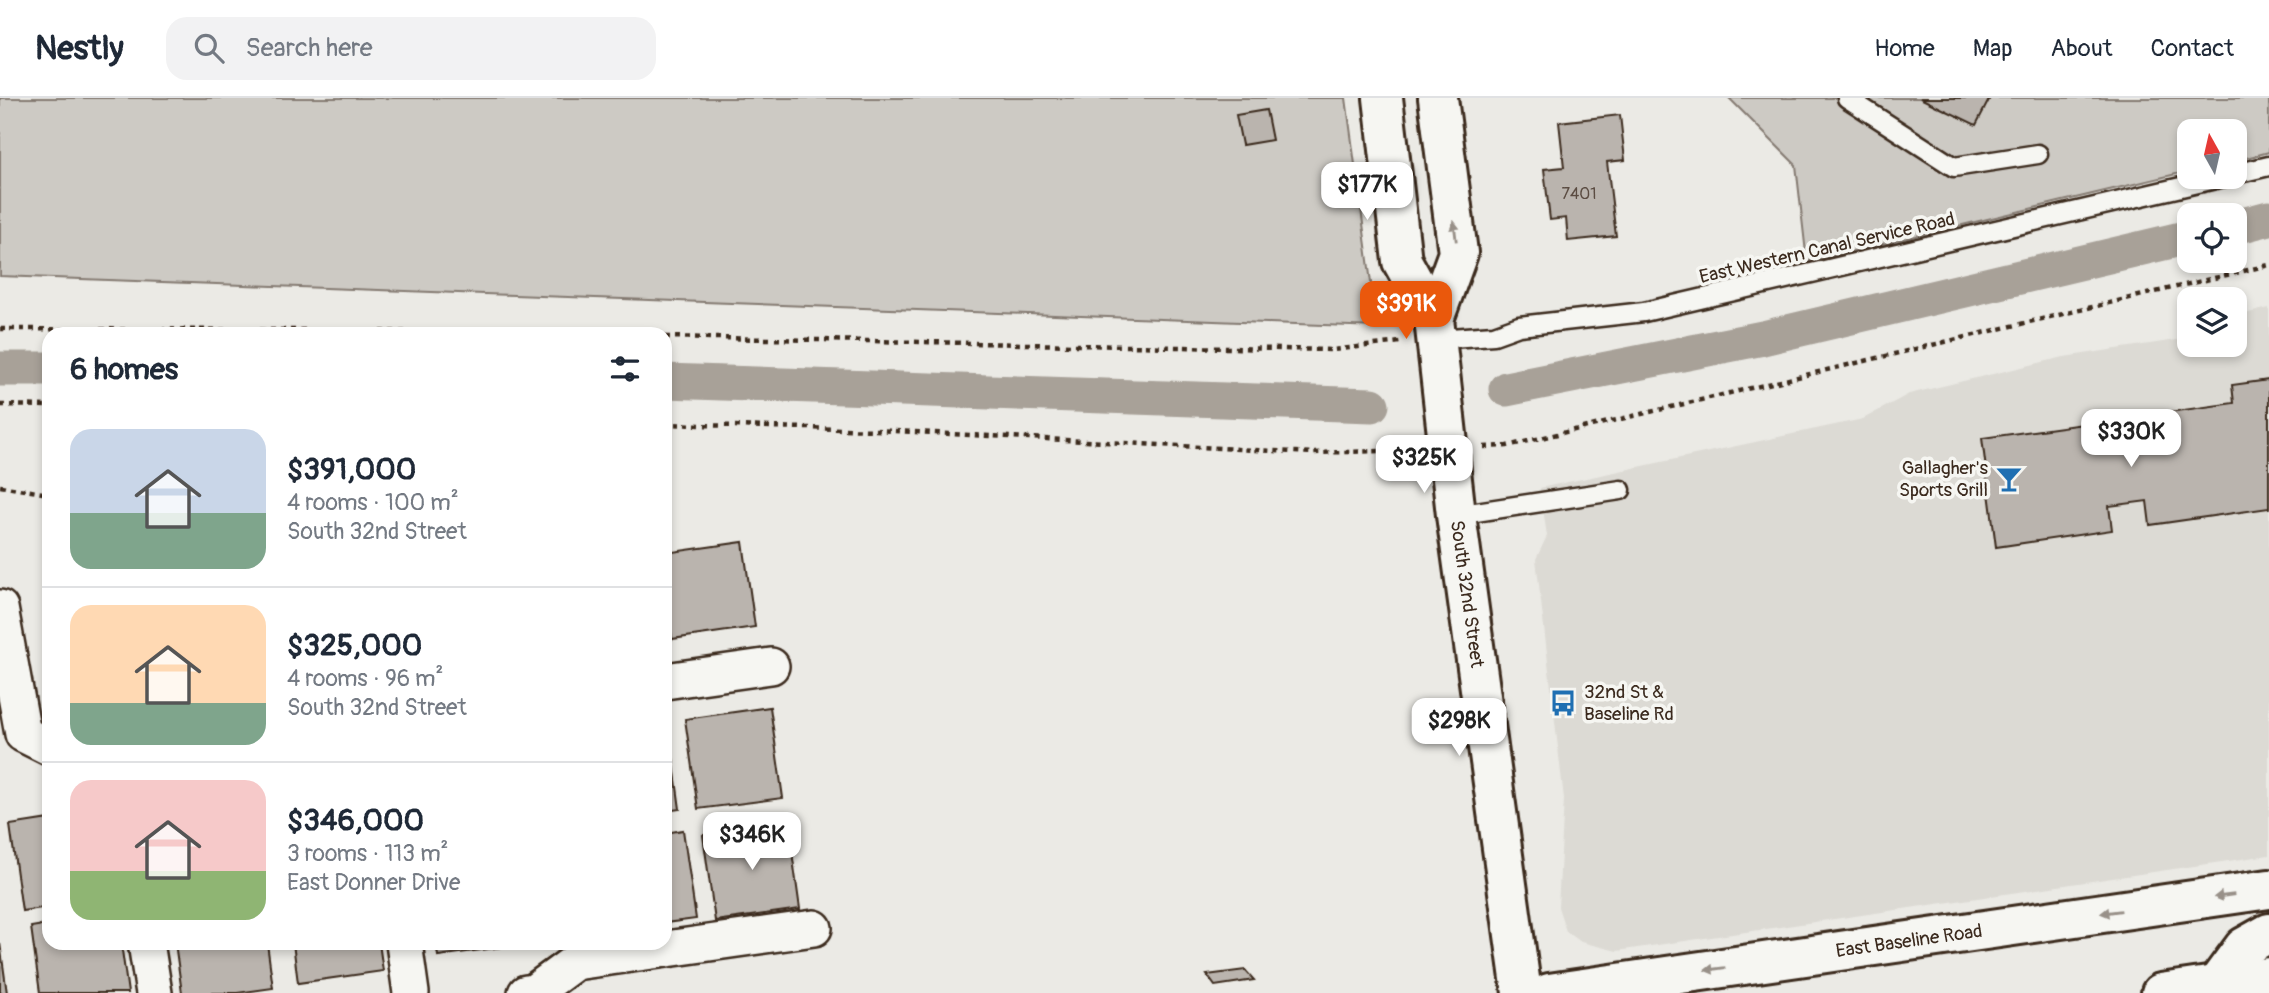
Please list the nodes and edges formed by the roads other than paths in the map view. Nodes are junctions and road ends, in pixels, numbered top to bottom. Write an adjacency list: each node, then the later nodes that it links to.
1 (1383, 98): 8 (main road, South 32nd Street)
2 (1438, 98): 8 (main road, South 32nd Street, one-way to 2)
3 (1847, 98): 4 (lane)
4 (2038, 155)
5 (2269, 166): 6 (lane)
6 (2247, 171)
7 (2177, 188): 8 (lane, East Western Canal Service Road)
8 (1436, 338): 10 (main road, South 32nd Street)
9 (1621, 490): 10 (lane)
10 (1456, 514): 28 (main road, South 32nd Street)
11 (0, 608): 14 (street)
12 (771, 666): 13 (street)
13 (672, 680)
14 (42, 744)
15 (2269, 889): 29 (main road, East Baseline Road, one-way to 29)
16 (814, 928): 18 (street)
17 (2269, 933): 24 (main road)
18 (672, 943)
19 (147, 950): 25 (street)
20 (405, 950): 26 (street)
21 (602, 950): 22 (street)
22 (573, 953): 27 (street)
23 (2269, 977): 24 (main road)
24 (2216, 985): 30 (main road)
25 (154, 993)
26 (411, 993)
27 (526, 993)
28 (1522, 993)
29 (1549, 993)
30 (2161, 993)

